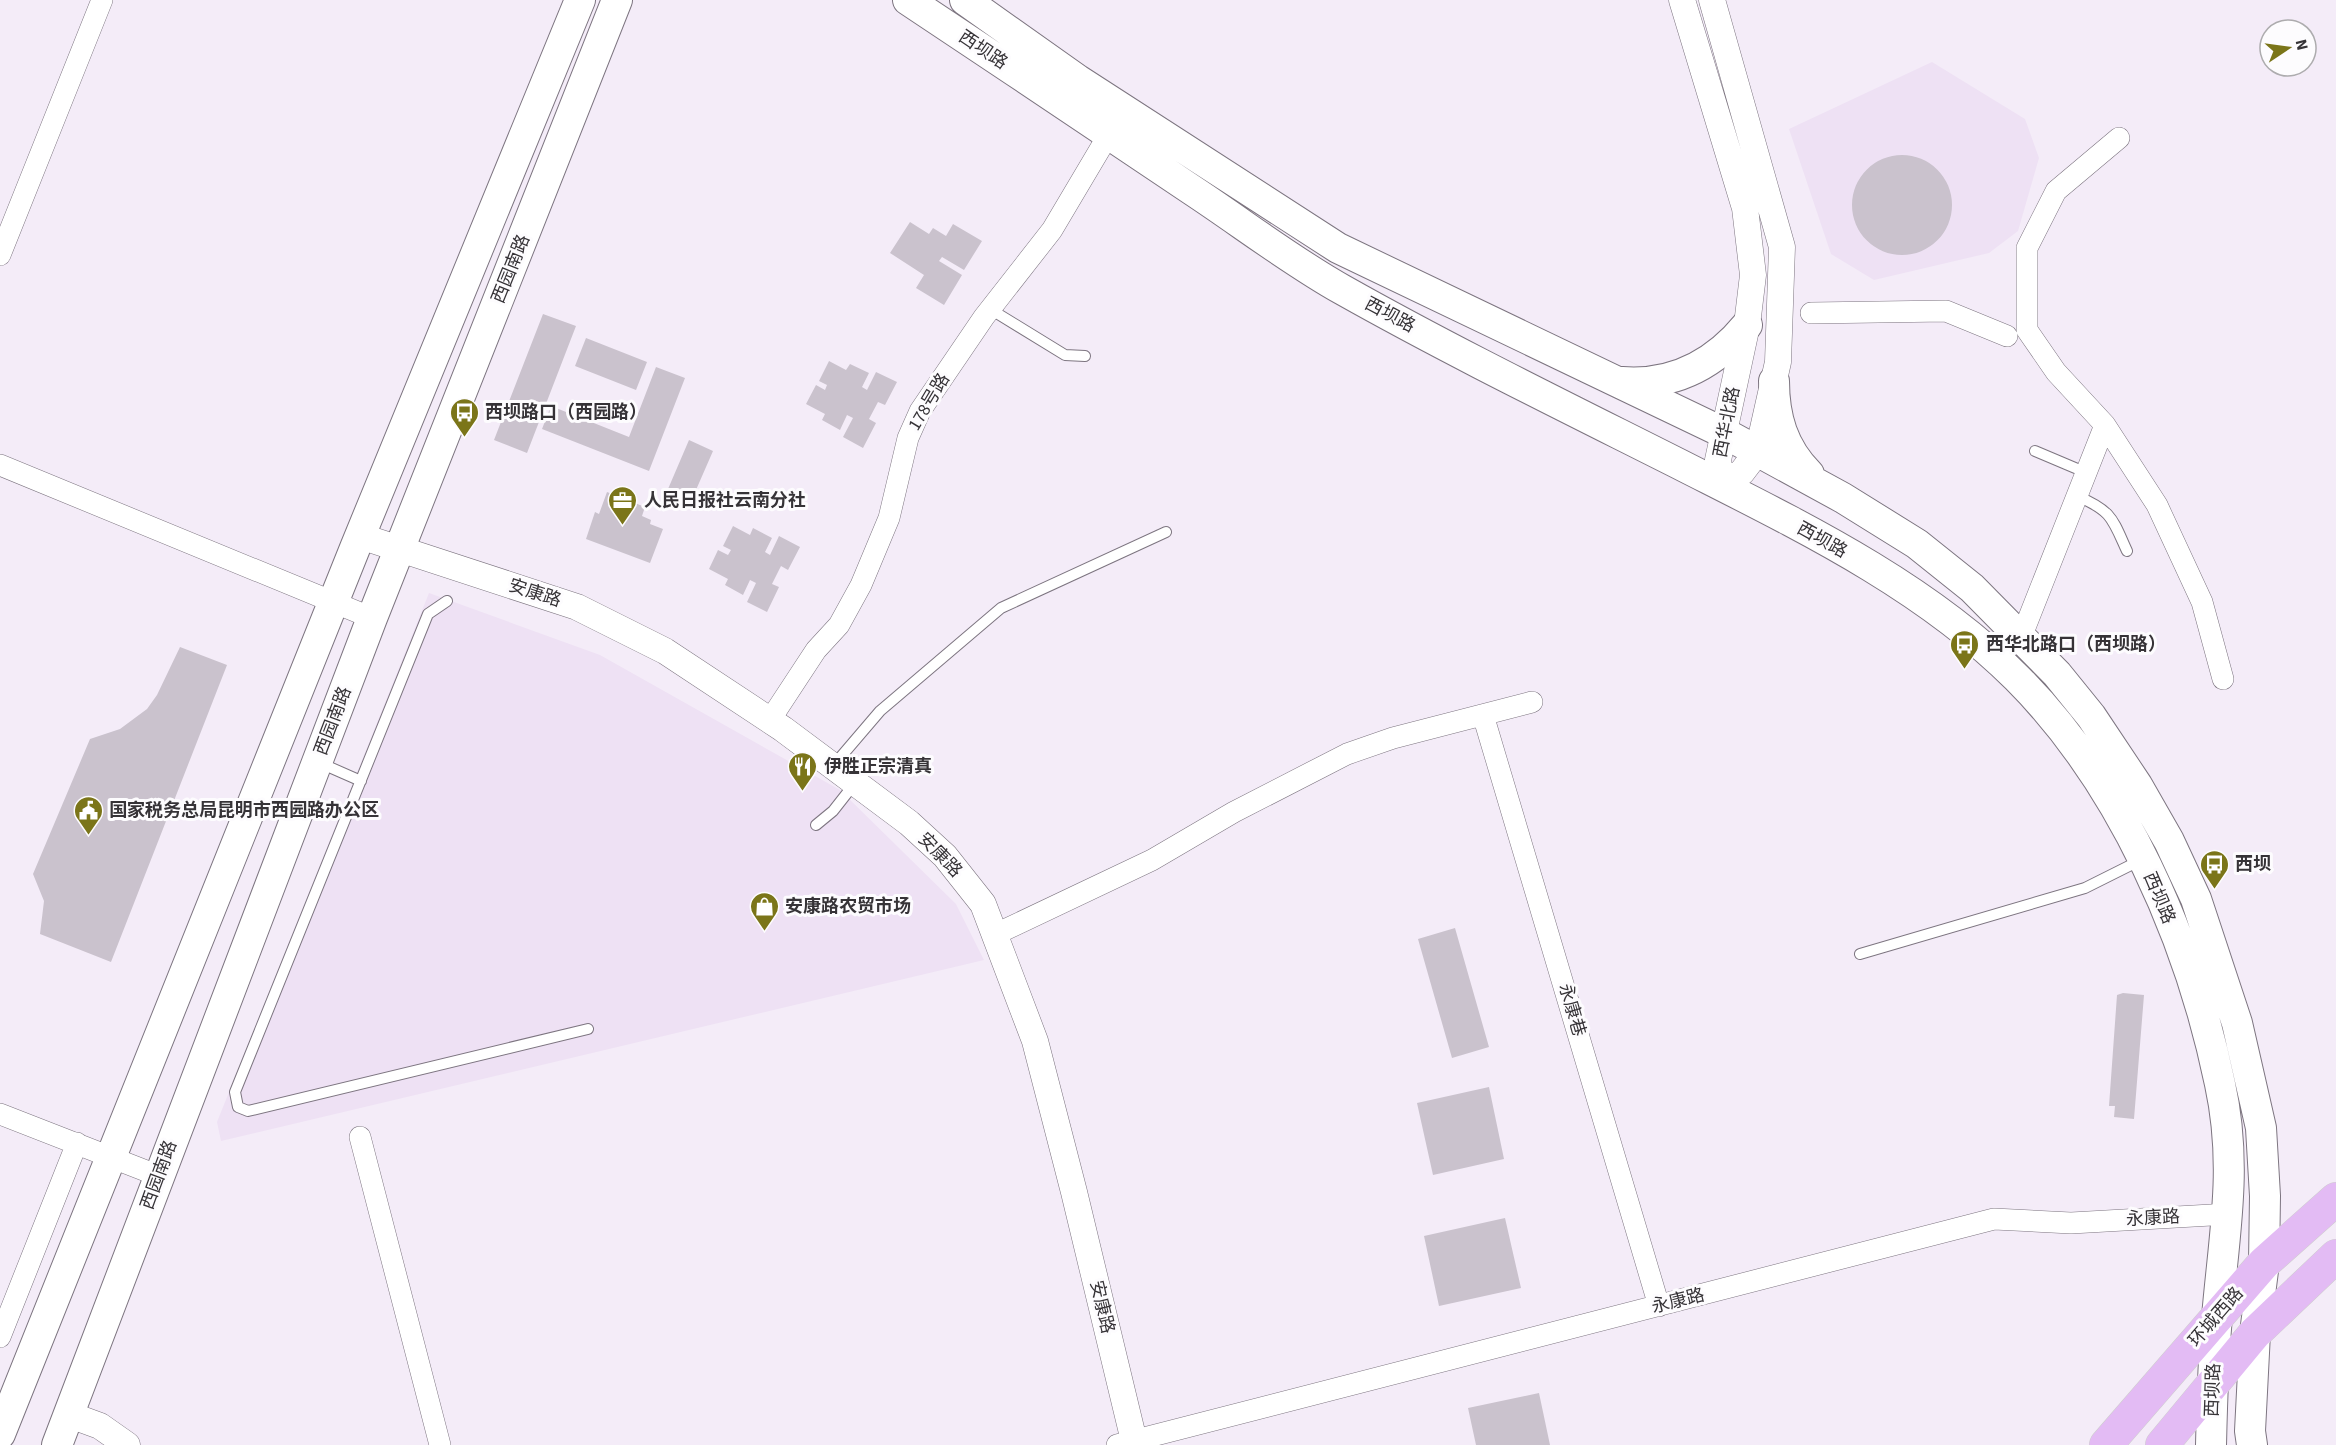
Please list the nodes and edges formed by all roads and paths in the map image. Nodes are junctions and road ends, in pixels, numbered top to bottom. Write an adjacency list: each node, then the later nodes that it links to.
1 (102, 0): 10 (street)
2 (580, 0): 28 (main road)
3 (617, 0): 29 (main road, 西园南路)
4 (908, 0): 8 (main road, 西坝路)
5 (965, 0): 17 (main road, 西坝路)
6 (1682, 0): 13 (street, 西华北路)
7 (1713, 0): 16 (street, 西华北路)
8 (1109, 134): 11 (street, 178号路); 24 (main road, 西坝路)
9 (2119, 138): 18 (street)
10 (0, 255)
11 (990, 309): 15 (lane); 38 (street, 178号路)
12 (1811, 313): 14 (street)
13 (1747, 325): 17 (main road); 19 (street, 西华北路)
14 (2007, 336)
15 (1085, 356)
16 (1774, 381): 20 (street, 西华北路); 25 (main road)
17 (1616, 382): 19 (main road, 西坝路)
18 (2105, 425): 23 (street); 35 (street)
19 (1724, 433): 20 (main road, 西坝路); 24 (street, 西华北路)
20 (1758, 451): 24 (street, 西华北路); 25 (main road, 西坝路)
21 (2035, 451): 23 (lane)
22 (0, 465): 32 (street)
23 (2087, 473): 26 (street)
24 (1722, 486): 44 (main road, 西坝路)
25 (1828, 489): 34 (main road, 西坝路)
26 (2077, 496): 30 (lane); 34 (street)
27 (1166, 532): 40 (lane)
28 (360, 536): 29 (street, 安康路); 32 (main road)
29 (399, 550): 33 (main road, 西园南路); 38 (street, 安康路)
30 (2127, 551)
31 (447, 601): 41 (lane)
32 (333, 603): 33 (street); 51 (main road)
33 (372, 618): 39 (main road, 西园南路)
34 (2022, 635): 56 (main road, 西坝路)
35 (2223, 679)
36 (1532, 702): 37 (street)
37 (1483, 715): 45 (street); 57 (street, 永康巷)
38 (770, 720): 40 (street, 安康路)
39 (318, 762): 41 (lane); 52 (main road, 西园南路)
40 (833, 766): 42 (street, 安康路)
41 (361, 781): 47 (lane)
42 (855, 783): 43 (lane); 45 (street, 安康路)
43 (816, 825)
44 (2142, 859): 46 (lane); 54 (main road, 西坝路)
45 (996, 934): 64 (street, 安康路)
46 (1860, 954)
47 (588, 1029)
48 (0, 1114): 50 (street)
49 (360, 1137): 67 (street)
50 (77, 1143): 51 (street); 60 (street)
51 (111, 1157): 52 (street); 63 (main road)
52 (159, 1176): 62 (main road, 西园南路)
53 (2336, 1199): 56 (main road, 环城西路)
54 (2229, 1214): 57 (street, 永康路); 58 (main road, 西坝路)
55 (2336, 1256): 59 (main road)
56 (2264, 1263): 58 (main road, 环城西路); 59 (main road, 西坝路)
57 (1659, 1306): 64 (street, 永康路)
58 (2217, 1316): 61 (main road, 西坝路); 68 (main road, 环城西路)
59 (2255, 1333): 61 (main road); 71 (main road, 西坝路)
60 (0, 1337)
61 (2212, 1385): 69 (main road); 70 (main road, 西坝路)
62 (70, 1415): 65 (main road, 西园南路); 66 (street)
63 (0, 1434)
64 (1128, 1444)
65 (57, 1445)
66 (127, 1445)
67 (440, 1445)
68 (2106, 1445)
69 (2162, 1445)
70 (2211, 1445)
71 (2252, 1445)

